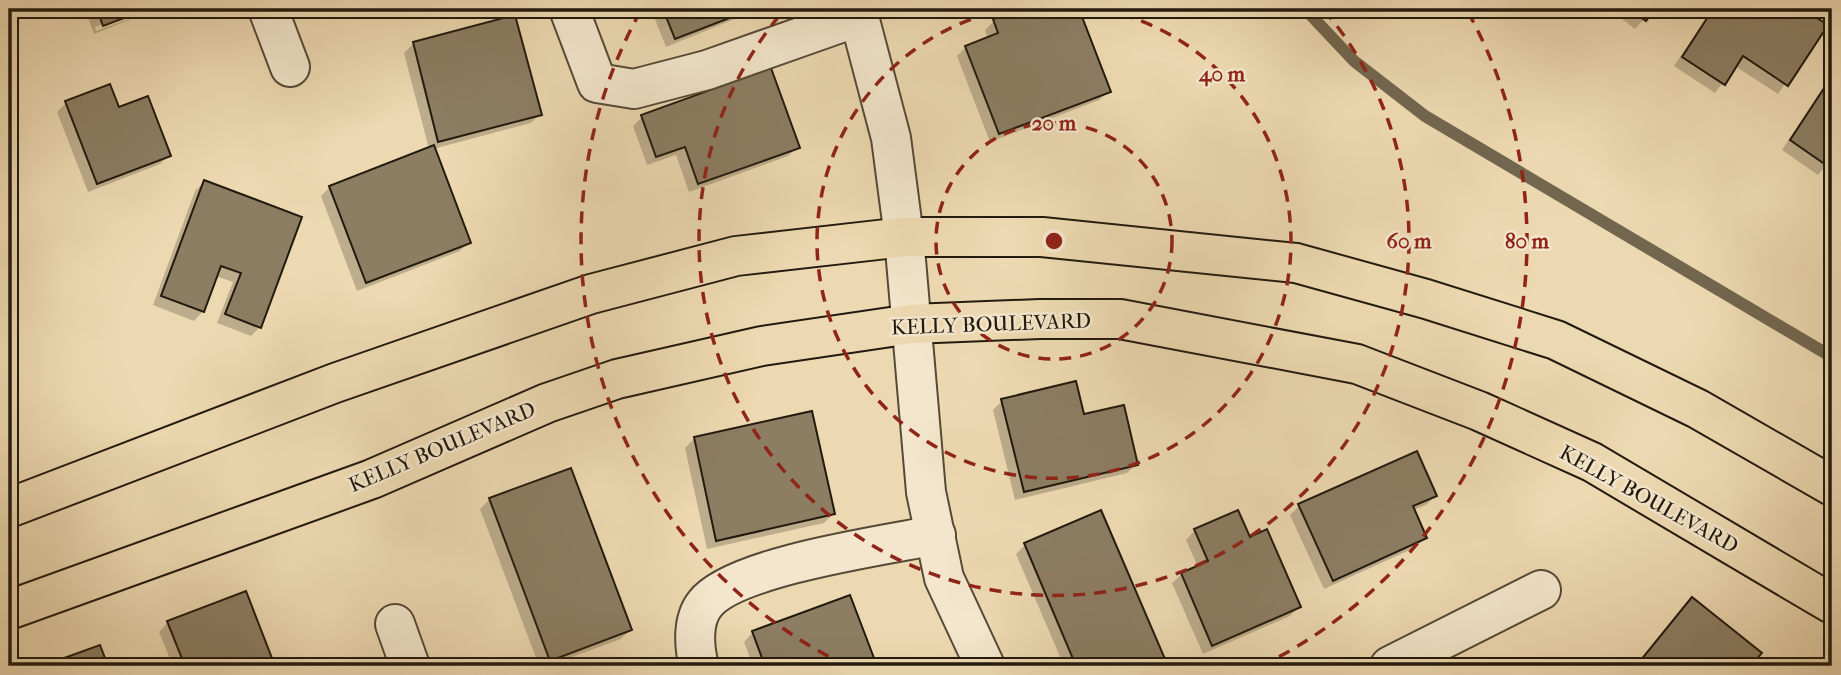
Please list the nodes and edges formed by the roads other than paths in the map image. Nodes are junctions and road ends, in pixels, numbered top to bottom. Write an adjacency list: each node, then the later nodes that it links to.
1 (268, 9): 4 (street)
2 (569, 9): 3 (street)
3 (858, 13): 5 (street)
4 (290, 67)
5 (904, 237): 6 (street); 7 (main road); 8 (main road)
6 (911, 324): 9 (street); 11 (main road, KELLY BOULEVARD); 12 (main road, KELLY BOULEVARD)
7 (1832, 486)
8 (9, 508)
9 (936, 535): 15 (street); 16 (street)
10 (1541, 590): 17 (street)
11 (1832, 604)
12 (9, 610)
13 (395, 624): 14 (street)
14 (410, 666)
15 (699, 666)
16 (985, 666)
17 (1390, 666)

